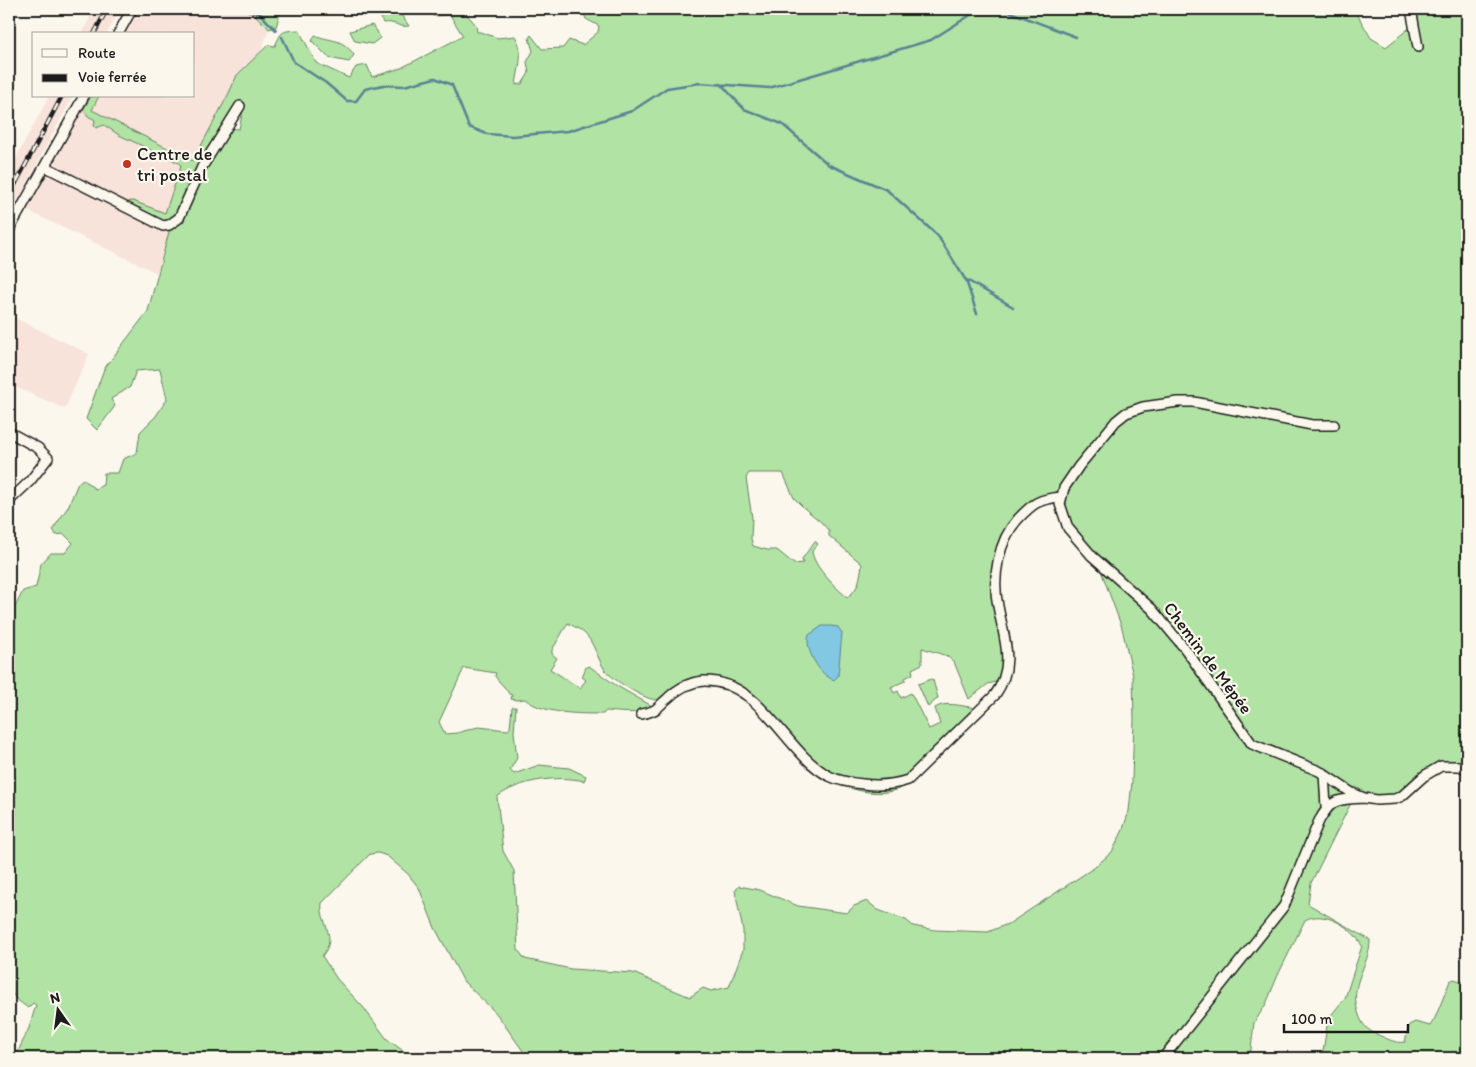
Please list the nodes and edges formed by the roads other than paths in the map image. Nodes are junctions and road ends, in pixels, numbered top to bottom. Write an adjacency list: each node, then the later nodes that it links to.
1 (132, 9): 3 (street)
2 (1411, 9): 4 (street)
3 (119, 32)
4 (1418, 47)
5 (83, 98): 7 (street)
6 (240, 106): 7 (street)
7 (46, 167): 8 (street)
8 (9, 230)
9 (1334, 426): 11 (street)
10 (9, 432): 12 (street)
11 (1061, 497): 13 (street); 15 (street, Chemin de Mépée)
12 (9, 501)
13 (641, 714)
14 (1467, 769): 16 (street)
15 (1324, 774): 16 (street, Chemin de Mépée); 17 (street)
16 (1364, 798): 17 (street)
17 (1326, 807): 18 (street)
18 (1162, 1058)

